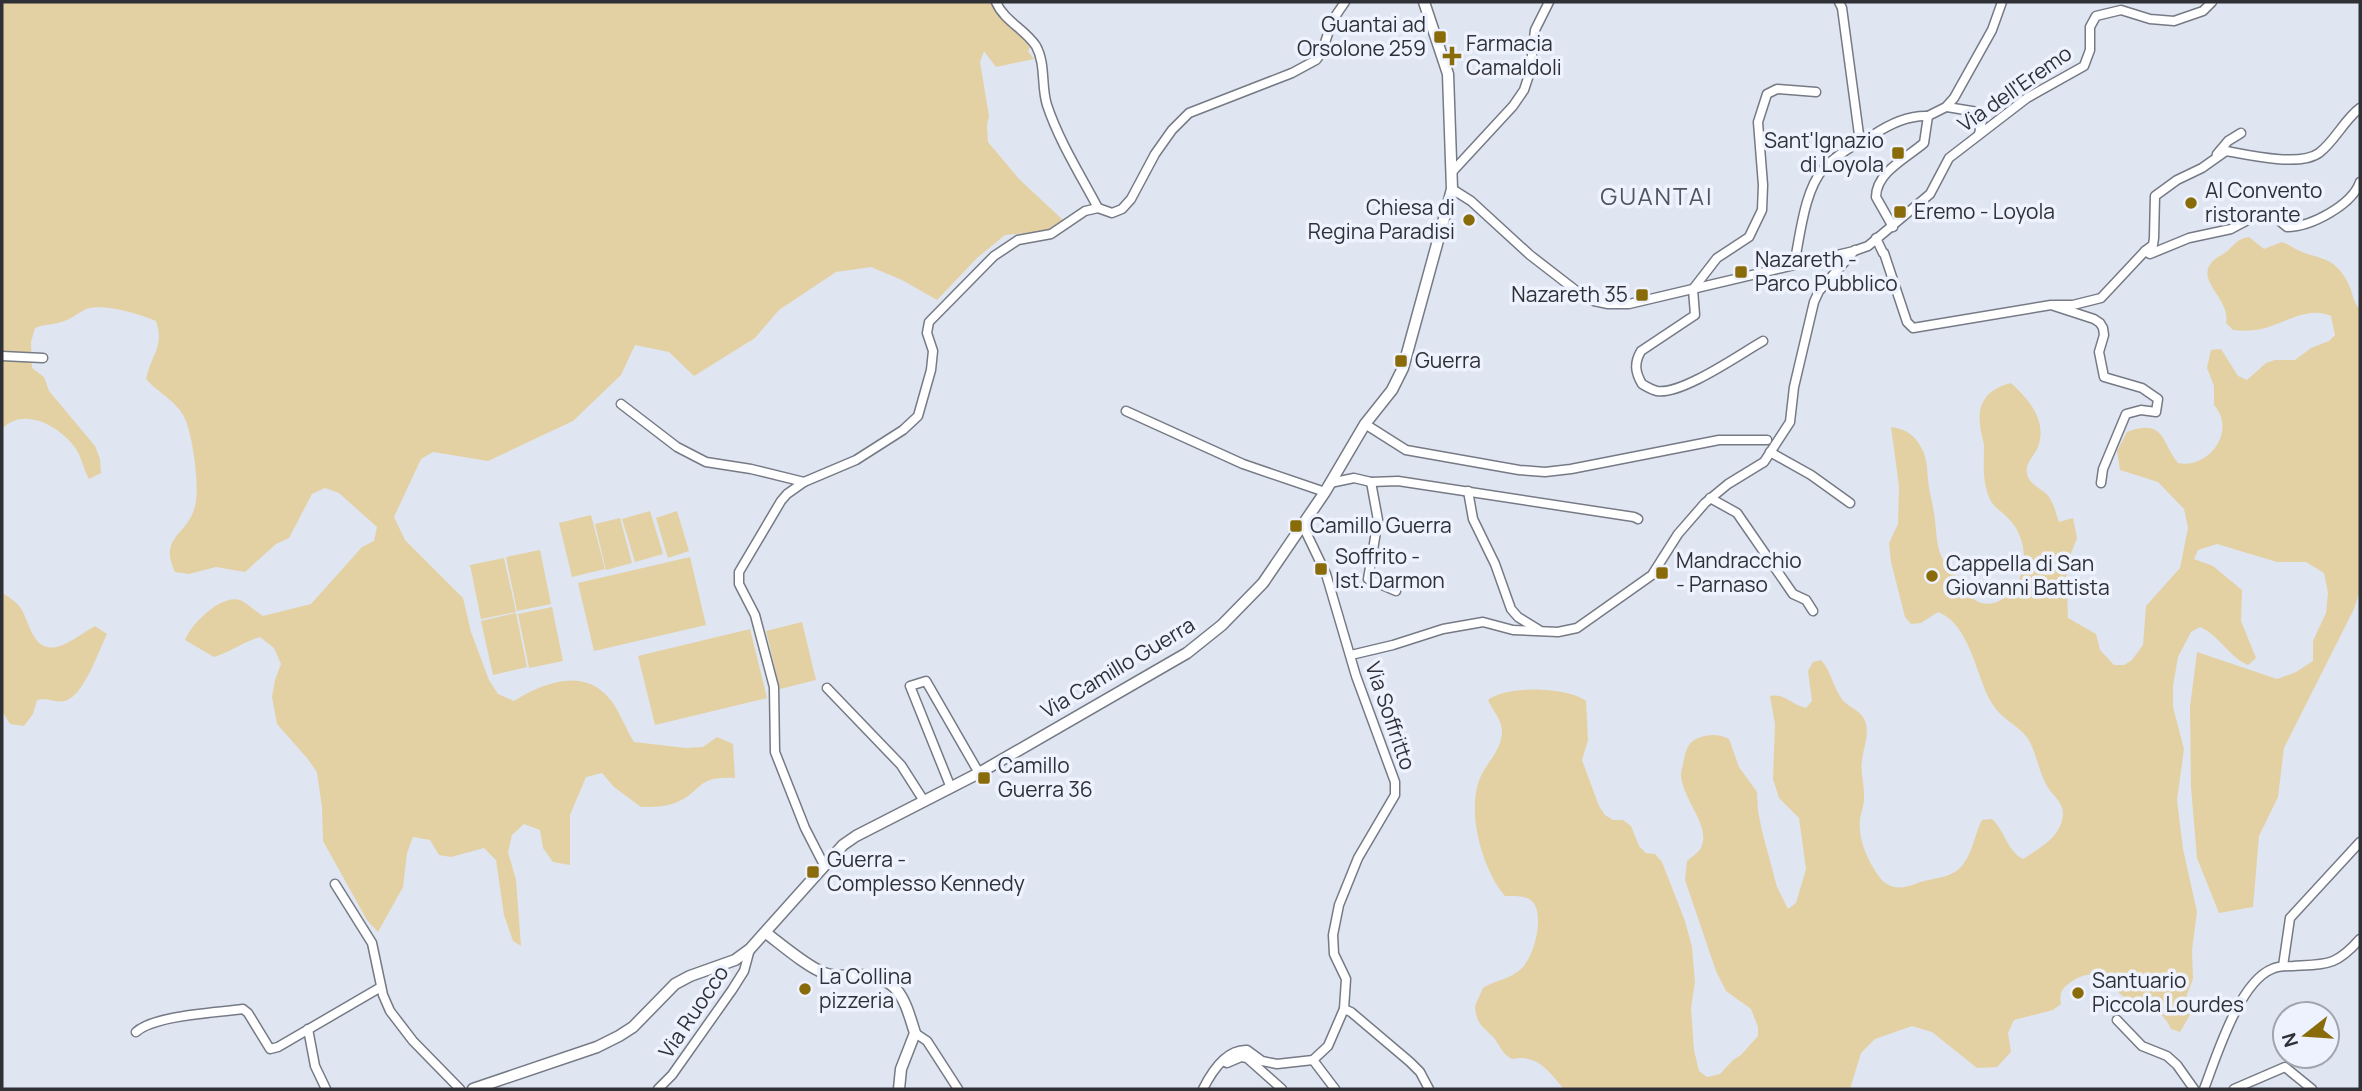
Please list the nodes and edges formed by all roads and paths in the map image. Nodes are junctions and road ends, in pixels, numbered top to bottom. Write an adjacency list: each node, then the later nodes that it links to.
1 (996, 2): 19 (street)
2 (1345, 2): 19 (street)
3 (1424, 2): 16 (street, Via Camillo Guerra)
4 (1549, 2): 16 (street)
5 (1839, 2): 14 (street)
6 (2002, 2): 9 (street)
7 (2212, 2): 13 (street, Via dell'Eremo)
8 (1816, 92): 25 (street)
9 (1947, 107): 11 (street); 13 (street)
10 (2360, 108): 15 (street)
11 (1928, 116): 14 (street); 20 (street)
12 (2241, 133): 15 (street)
13 (1979, 134): 20 (street, Via dell'Eremo)
14 (1860, 142): 24 (street)
15 (2213, 159): 23 (street)
16 (1452, 172): 18 (street, Via Camillo Guerra)
17 (2360, 182): 23 (street)
18 (1452, 188): 25 (street); 32 (street, Via Camillo Guerra)
19 (1098, 208): 35 (street)
20 (1893, 227): 21 (street, Via dell'Eremo)
21 (1876, 238): 22 (street, Via dell'Eremo); 26 (street)
22 (1854, 251): 24 (street); 34 (street)
23 (2145, 251): 26 (street)
24 (1794, 265): 25 (street)
25 (1693, 289): 27 (street)
26 (2051, 305): 38 (street)
27 (1763, 341)
28 (2, 356): 29 (street)
29 (43, 358)
30 (621, 404): 35 (street)
31 (1126, 411): 40 (street)
32 (1365, 424): 33 (street); 37 (street, Via Camillo Guerra)
33 (1767, 440)
34 (1770, 452): 41 (street); 42 (street)
35 (804, 482): 54 (street)
36 (1371, 482): 37 (street); 39 (street); 45 (street)
37 (1330, 483): 40 (street, Via Camillo Guerra)
38 (2101, 483)
39 (1468, 491): 43 (street); 47 (street)
40 (1325, 492): 44 (street, Via Camillo Guerra)
41 (1710, 498): 46 (street); 47 (street)
42 (1850, 503)
43 (1638, 519)
44 (1303, 526): 48 (street, Via Soffritto); 50 (street, Via Camillo Guerra)
45 (1396, 591)
46 (1813, 611)
47 (1543, 631): 48 (street)
48 (1351, 655): 61 (street, Via Soffritto)
49 (827, 688): 52 (street)
50 (979, 773): 51 (street, Via Camillo Guerra); 51 (street)
51 (951, 788): 52 (street, Via Camillo Guerra)
52 (924, 801): 54 (street, Via Camillo Guerra)
53 (2360, 842): 59 (street)
54 (824, 865): 56 (street, Via Camillo Guerra)
55 (335, 884): 60 (street)
56 (766, 933): 58 (street, Via Camillo Guerra); 65 (street)
57 (2360, 939): 59 (street)
58 (750, 949): 70 (street, Via Camillo Guerra); 71 (street, Via Ruocco)
59 (2283, 966): 79 (street)
60 (381, 987): 63 (street); 69 (street)
61 (1345, 1009): 67 (street, Via Soffritto); 77 (street)
62 (2118, 1020): 78 (street)
63 (308, 1029): 64 (street); 68 (street)
64 (136, 1032)
65 (915, 1033): 72 (street); 73 (street)
66 (1223, 1060): 67 (street); 74 (street); 75 (street)
67 (1313, 1060): 76 (street)
68 (326, 1089)
69 (460, 1089)
70 (473, 1089)
71 (658, 1089)
72 (899, 1089)
73 (958, 1089)
74 (1203, 1089)
75 (1282, 1089)
76 (1335, 1089)
77 (1429, 1089)
78 (2194, 1089)
79 (2204, 1089)
80 (2234, 1089): 81 (street)
81 (2312, 1089)

